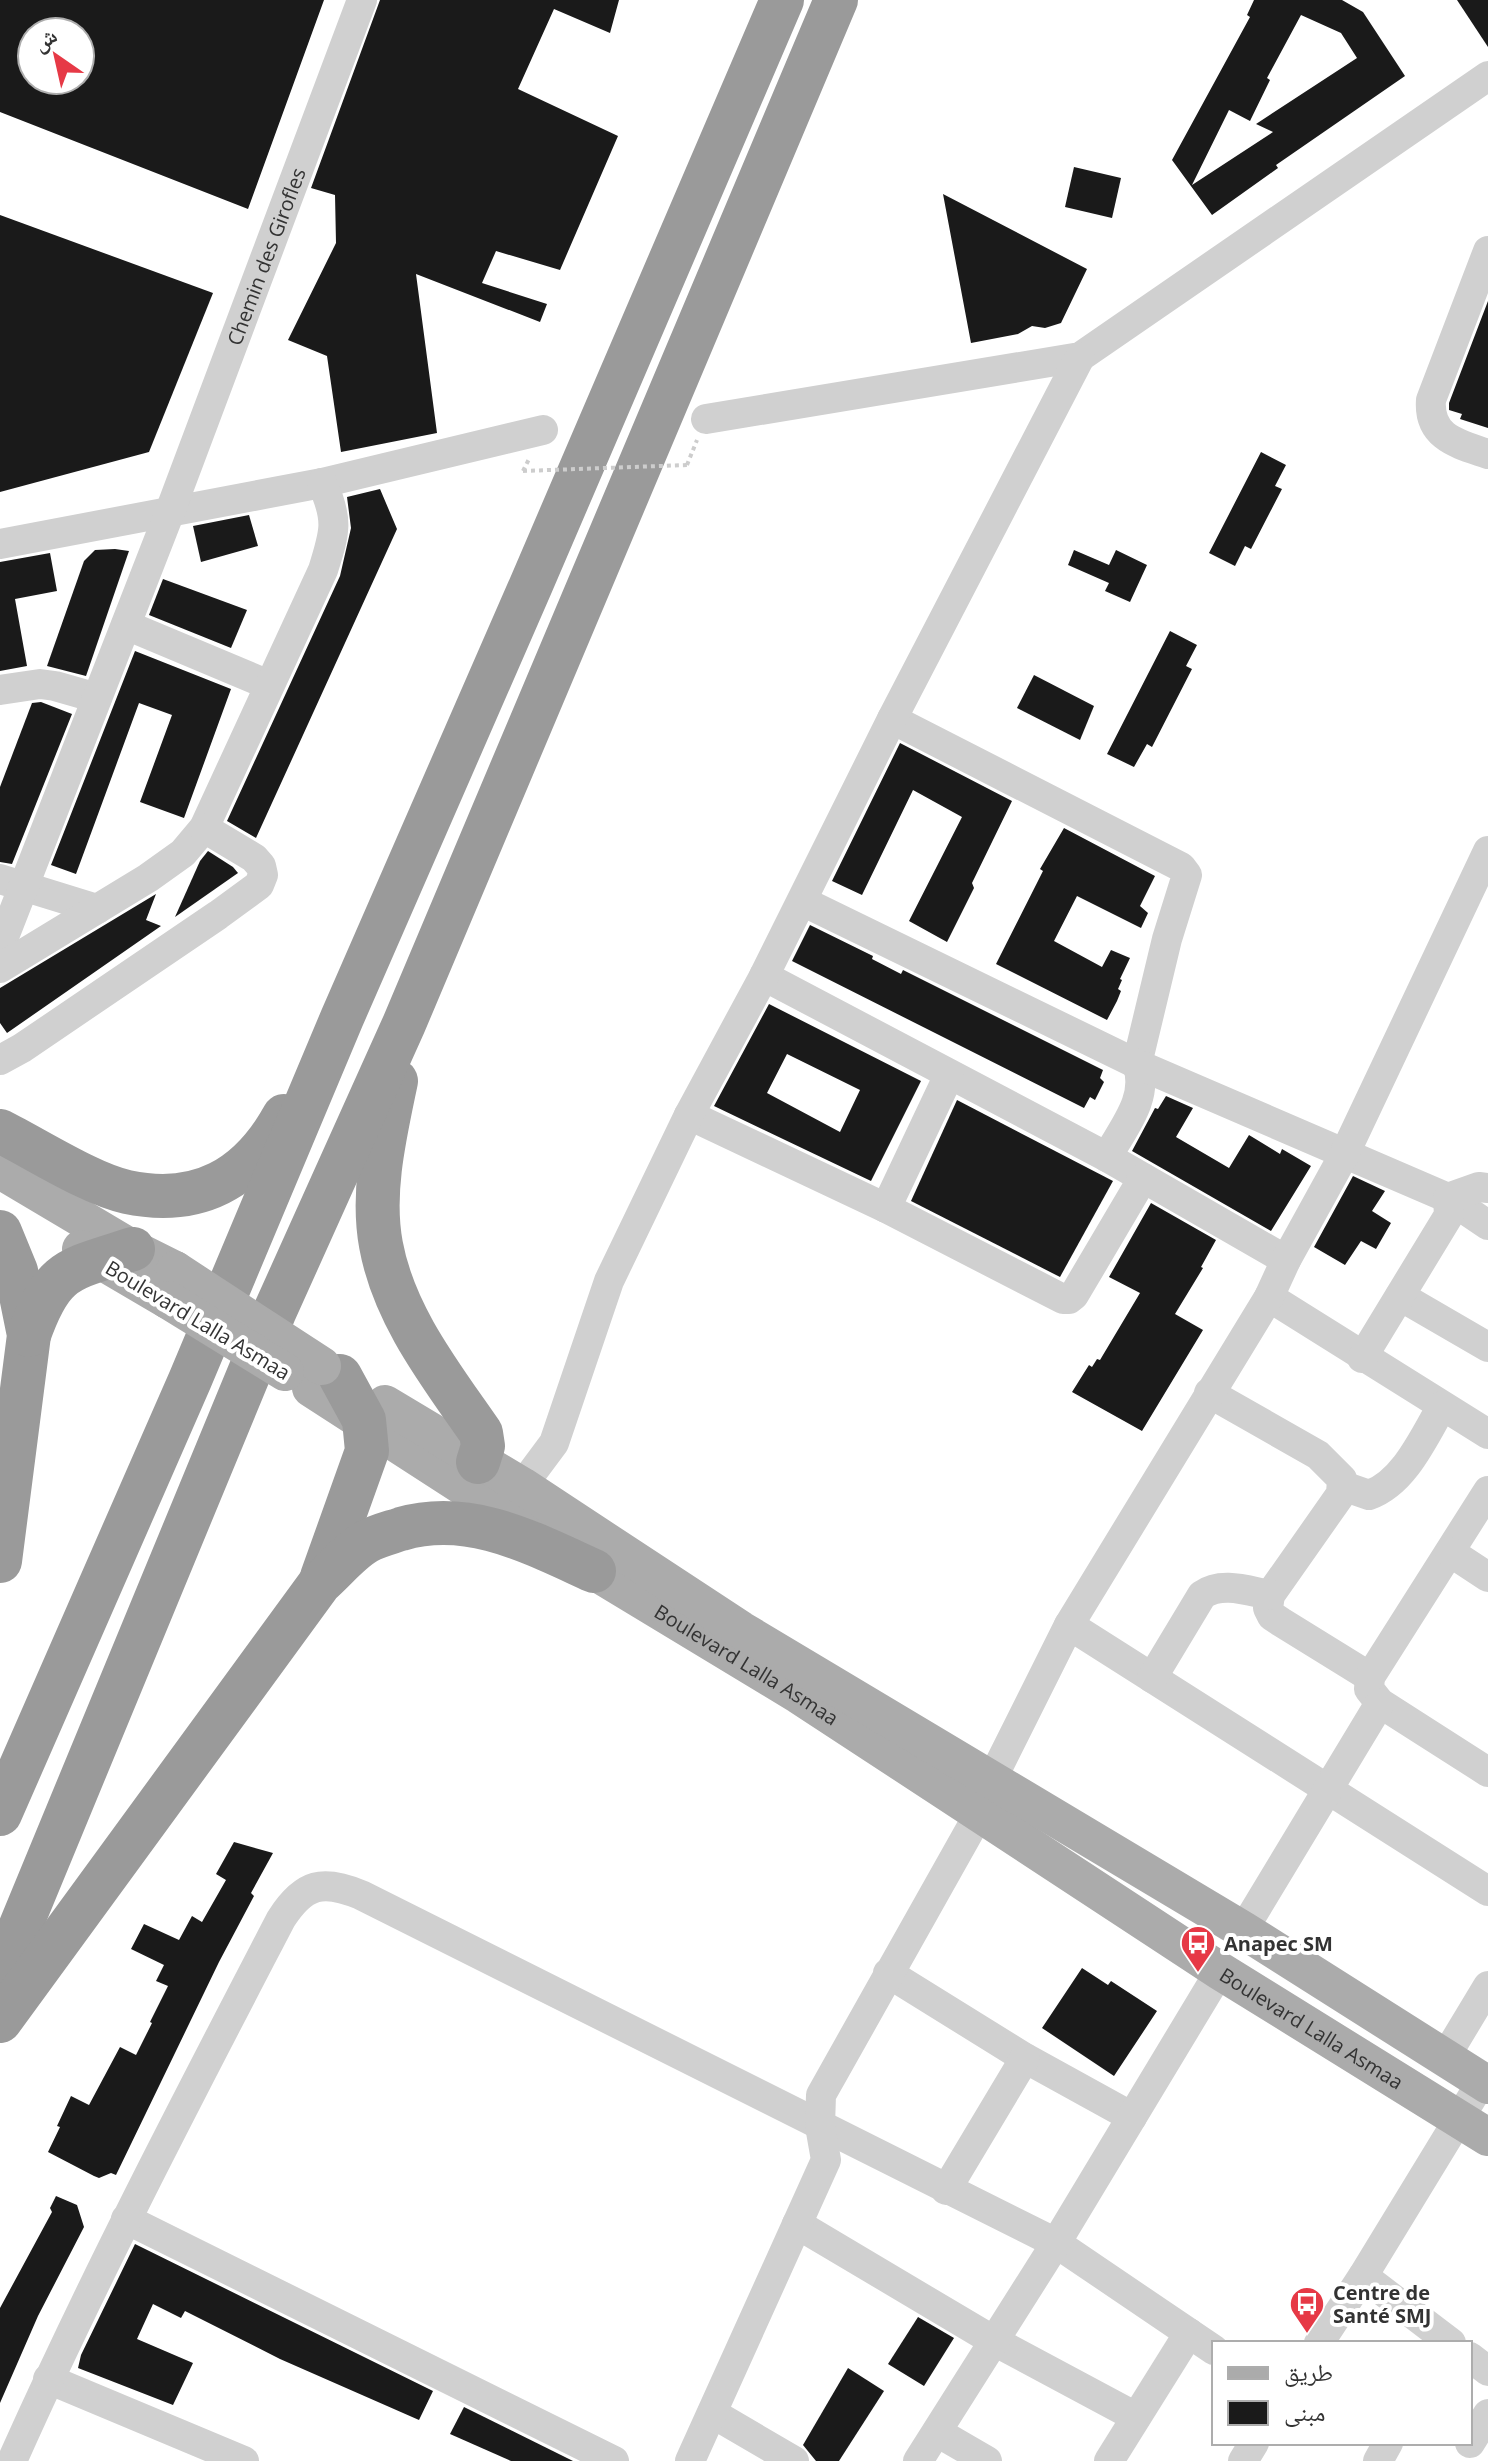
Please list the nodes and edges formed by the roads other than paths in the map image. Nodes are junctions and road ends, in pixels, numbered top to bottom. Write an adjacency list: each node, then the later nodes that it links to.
1 (362, 0): 11 (street, Chemin des Girofles)
2 (782, 0): 26 (highway)
3 (836, 0): 27 (highway)
4 (1488, 76): 6 (street)
5 (1488, 251): 9 (street)
6 (1080, 357): 7 (street); 17 (street)
7 (706, 419)
8 (543, 430): 10 (street)
9 (1488, 454)
10 (322, 483): 11 (street); 14 (street)
11 (169, 514): 12 (street); 13 (street, Chemin des Girofles)
12 (0, 544)
13 (126, 625): 14 (street); 16 (street, Chemin des Girofles)
14 (269, 685): 18 (street)
15 (0, 690): 16 (street)
16 (97, 698): 20 (street, Chemin des Girofles)
17 (892, 719): 21 (street); 29 (street)
18 (204, 828): 22 (street); 28 (street)
19 (1488, 851): 33 (street)
20 (12, 883): 22 (street); 23 (street, Chemin des Girofles)
21 (802, 901): 25 (street); 29 (street)
22 (97, 909): 24 (street)
23 (0, 947)
24 (0, 968)
25 (764, 976): 30 (street); 31 (street)
26 (342, 1018): 32 (highway); 71 (highway)
27 (404, 1024): 55 (highway); 77 (highway)
28 (0, 1060)
29 (1137, 1064): 33 (street); 34 (street)
30 (949, 1075): 34 (street); 40 (street)
31 (689, 1115): 40 (street); 56 (street)
32 (0, 1131)
33 (1345, 1153): 38 (street); 44 (street)
34 (1107, 1157): 36 (street)
35 (0, 1170): 43 (main road, Boulevard Lalla Asmaa)
36 (1143, 1178): 40 (street); 44 (street)
37 (1488, 1188): 38 (street)
38 (1448, 1198): 41 (street); 45 (street)
39 (0, 1201): 43 (main road, Boulevard Lalla Asmaa)
40 (886, 1208)
41 (1488, 1225)
42 (0, 1232): 47 (highway)
43 (116, 1254): 47 (highway); 50 (main road, Boulevard Lalla Asmaa, bridge)
44 (1286, 1260): 46 (street)
45 (1400, 1296): 48 (street); 49 (street)
46 (1269, 1297): 49 (street); 51 (street)
47 (29, 1335): 60 (highway)
48 (1488, 1347)
49 (1362, 1358): 52 (street)
50 (324, 1377): 53 (highway); 55 (main road, Boulevard Lalla Asmaa)
51 (1209, 1393): 57 (street); 65 (street)
52 (1442, 1406): 54 (street); 57 (street)
53 (364, 1420): 55 (main road, Boulevard Lalla Asmaa); 63 (highway)
54 (1488, 1434)
55 (471, 1475): 56 (main road, Boulevard Lalla Asmaa); 61 (main road, Boulevard Lalla Asmaa)
56 (522, 1486): 69 (main road, Boulevard Lalla Asmaa)
57 (1343, 1486): 64 (street)
58 (1488, 1491): 59 (street)
59 (1450, 1552): 62 (street); 67 (street)
60 (0, 1561)
61 (594, 1571): 63 (highway); 72 (main road, Boulevard Lalla Asmaa)
62 (1488, 1577)
63 (320, 1583): 79 (highway)
64 (1270, 1595): 66 (street); 67 (street)
65 (1069, 1625): 66 (street); 69 (street)
66 (1152, 1678): 70 (street)
67 (1375, 1690): 68 (street); 70 (street)
68 (1488, 1772)
69 (992, 1779): 72 (street); 74 (main road, Boulevard Lalla Asmaa)
70 (1327, 1790): 73 (street); 74 (street)
71 (0, 1814)
72 (979, 1814): 75 (main road, Boulevard Lalla Asmaa); 76 (street)
73 (1488, 1891)
74 (1243, 1930): 81 (main road, Boulevard Lalla Asmaa)
75 (1220, 1971): 83 (street); 85 (main road, Boulevard Lalla Asmaa)
76 (888, 1973): 80 (street); 84 (street)
77 (0, 1976)
78 (1488, 1986): 81 (street)
79 (0, 2021)
80 (1025, 2058): 83 (street); 86 (street)
81 (1444, 2059): 82 (main road, Boulevard Lalla Asmaa)
82 (1485, 2083): 85 (street)
83 (1132, 2117): 89 (street)
84 (820, 2126): 86 (street); 87 (street); 88 (street)
85 (1473, 2128): 90 (street)
86 (946, 2190): 89 (street)
87 (126, 2219): 98 (street); 106 (street)
88 (797, 2224): 92 (street); 99 (street)
89 (1056, 2243): 91 (street); 92 (street)
90 (1363, 2276): 93 (street); 94 (street)
91 (1189, 2333): 95 (street); 101 (street)
92 (994, 2341): 101 (street); 102 (street)
93 (1320, 2341)
94 (1448, 2341)
95 (1212, 2349)
96 (1472, 2359): 97 (street)
97 (1488, 2371)
98 (48, 2379): 104 (street); 105 (street)
99 (712, 2413): 107 (street); 108 (street)
100 (1488, 2414): 103 (street)
101 (1136, 2417): 111 (street)
102 (937, 2432): 109 (street); 110 (street)
103 (1472, 2440)
104 (12, 2461)
105 (244, 2461)
106 (614, 2461)
107 (690, 2461)
108 (794, 2461)
109 (918, 2461)
110 (987, 2461)
111 (1109, 2461)

